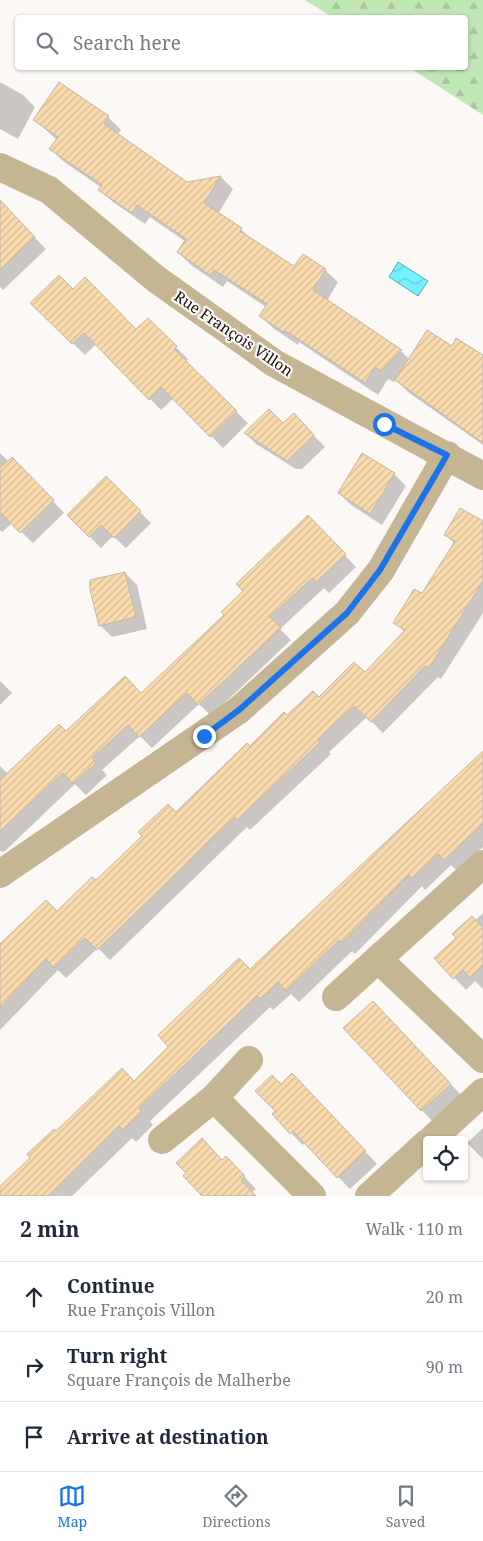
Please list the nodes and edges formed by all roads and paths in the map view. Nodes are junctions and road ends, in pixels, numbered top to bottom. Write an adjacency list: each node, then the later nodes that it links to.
1 (0, 167): 2 (street, Rue François Villon)
2 (447, 455): 3 (street, Rue François Villon); 5 (street)
3 (483, 476)
4 (483, 864): 6 (street)
5 (0, 874)
6 (378, 959): 7 (street); 8 (street)
7 (336, 997)
8 (483, 1059)
9 (249, 1060): 11 (street)
10 (483, 1092): 12 (street)
11 (214, 1098): 13 (street); 15 (street)
12 (434, 1136)
13 (162, 1140)
14 (423, 1147): 16 (street)
15 (312, 1196)
16 (369, 1196)

